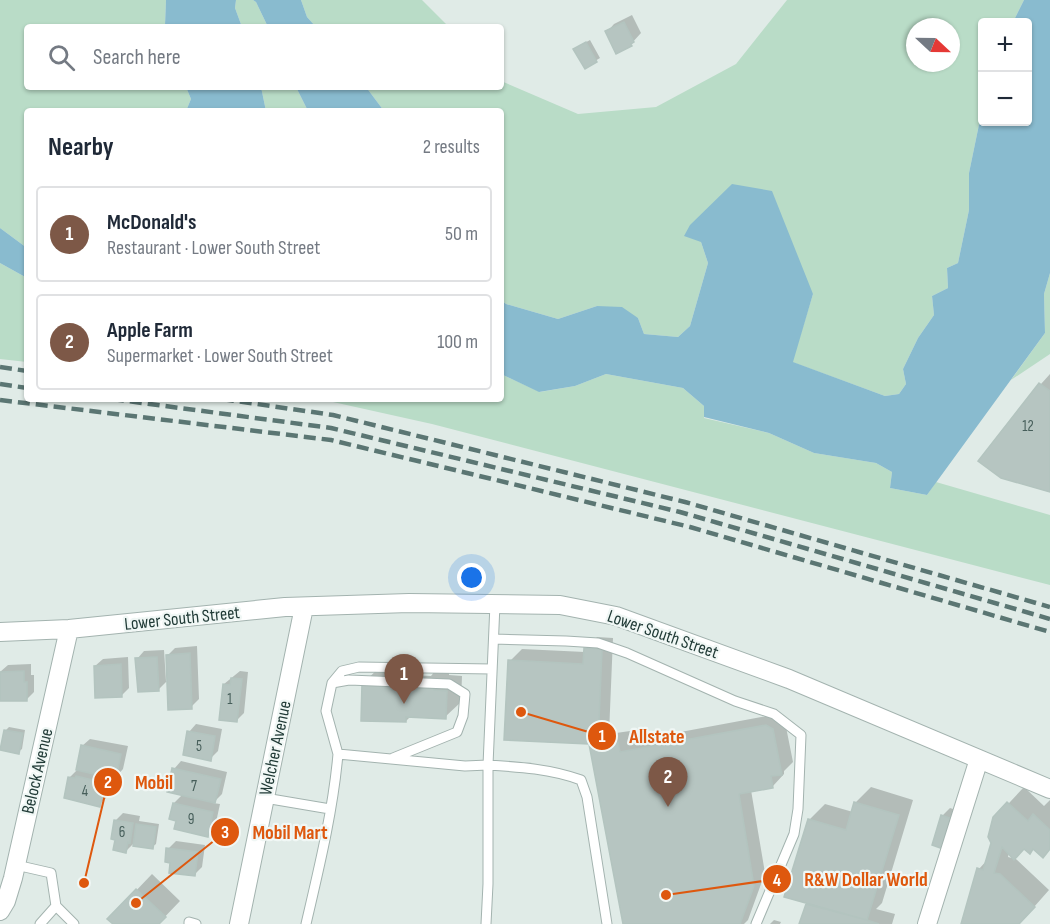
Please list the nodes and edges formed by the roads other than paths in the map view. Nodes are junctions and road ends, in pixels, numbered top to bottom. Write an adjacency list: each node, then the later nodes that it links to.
1 (495, 604): 2 (street, Lower South Street); 5 (lane); 10 (street, Lower South Street)
2 (304, 606): 3 (street, Lower South Street); 13 (street, Welcher Avenue)
3 (69, 629): 4 (street, Lower South Street); 15 (street, Belock Avenue)
4 (0, 632)
5 (494, 639): 6 (lane); 26 (lane)
6 (492, 669): 7 (lane); 11 (lane)
7 (332, 683): 8 (lane); 9 (lane)
8 (338, 754): 9 (lane); 14 (lane)
9 (391, 759): 11 (lane)
10 (979, 759): 12 (street, Lower South Street); 27 (street)
11 (488, 765): 24 (lane); 25 (lane)
12 (1050, 789)
13 (265, 798): 14 (lane); 22 (street, Welcher Avenue)
14 (330, 809): 23 (lane)
15 (16, 865): 16 (lane); 17 (street, Belock Avenue)
16 (56, 906): 18 (lane); 19 (lane)
17 (0, 911)
18 (40, 924)
19 (74, 924)
20 (189, 924): 21 (lane)
21 (196, 924)
22 (239, 924)
23 (306, 924)
24 (486, 924)
25 (607, 924)
26 (756, 924)
27 (927, 924)

